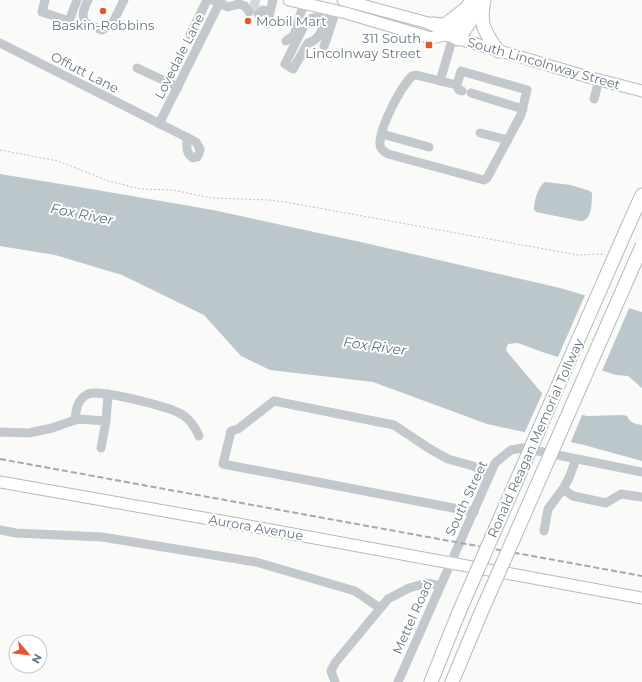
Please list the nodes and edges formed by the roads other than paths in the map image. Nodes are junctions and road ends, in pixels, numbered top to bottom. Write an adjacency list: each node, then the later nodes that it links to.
1 (45, 0): 2 (street)
2 (77, 0)
3 (88, 0): 4 (street)
4 (124, 0)
5 (207, 0): 17 (street)
6 (273, 0): 13 (street)
7 (289, 0): 11 (main road, South Lincolnway Street)
8 (343, 0): 16 (main road, South Lincolnway Street)
9 (484, 0): 18 (highway); 22 (highway)
10 (218, 1): 13 (street); 26 (street, Lovedale Lane)
11 (304, 3): 14 (main road, South Lincolnway Street); 19 (street)
12 (469, 4): 16 (highway); 18 (highway)
13 (253, 7): 15 (street)
14 (330, 13): 14 (street); 18 (main road, South Lincolnway Street); 21 (street)
15 (267, 24)
16 (432, 24): 18 (main road, South Lincolnway Street)
17 (190, 35)
18 (452, 37): 22 (main road, South Lincolnway Street); 25 (street)
19 (286, 41)
20 (0, 43): 31 (street, Offutt Lane)
21 (324, 46)
22 (498, 50): 24 (main road, South Lincolnway Street)
23 (138, 68): 26 (street)
24 (599, 80): 27 (main road, South Lincolnway Street); 29 (street)
25 (440, 81): 30 (street); 33 (street)
26 (178, 87): 31 (street, Lovedale Lane)
27 (642, 90)
28 (471, 93): 30 (street)
29 (594, 99)
30 (523, 109): 35 (street)
31 (159, 124): 34 (street, Offutt Lane)
32 (480, 133): 35 (street)
33 (382, 134): 35 (street); 36 (street)
34 (187, 137)
35 (508, 140)
36 (429, 147)
37 (642, 195): 61 (highway, Ronald Reagan Memorial Tollway, bridge)
38 (642, 246): 58 (highway, Ronald Reagan Memorial Tollway, bridge)
39 (108, 394): 40 (street); 41 (street); 43 (street)
40 (75, 420): 41 (street); 42 (street)
41 (106, 421): 44 (street)
42 (0, 432)
43 (198, 436)
44 (101, 448)
45 (576, 459): 46 (street); 47 (street, South Street); 49 (street)
46 (642, 472)
47 (490, 475): 51 (street, South Street); 51 (street)
48 (0, 482): 54 (main road, Aurora Avenue)
49 (563, 489): 50 (street); 53 (street)
50 (642, 497)
51 (474, 512): 54 (street, South Street)
52 (0, 530): 57 (street)
53 (544, 531)
54 (450, 563): 55 (street, Mettel Road); 56 (main road, Aurora Avenue)
55 (440, 586): 57 (street); 60 (street, Mettel Road)
56 (642, 598)
57 (380, 608): 59 (street)
58 (465, 650): 62 (highway, Ronald Reagan Memorial Tollway); 63 (highway)
59 (335, 682)
60 (398, 682)
61 (431, 682)
62 (452, 682)
63 (461, 682)

